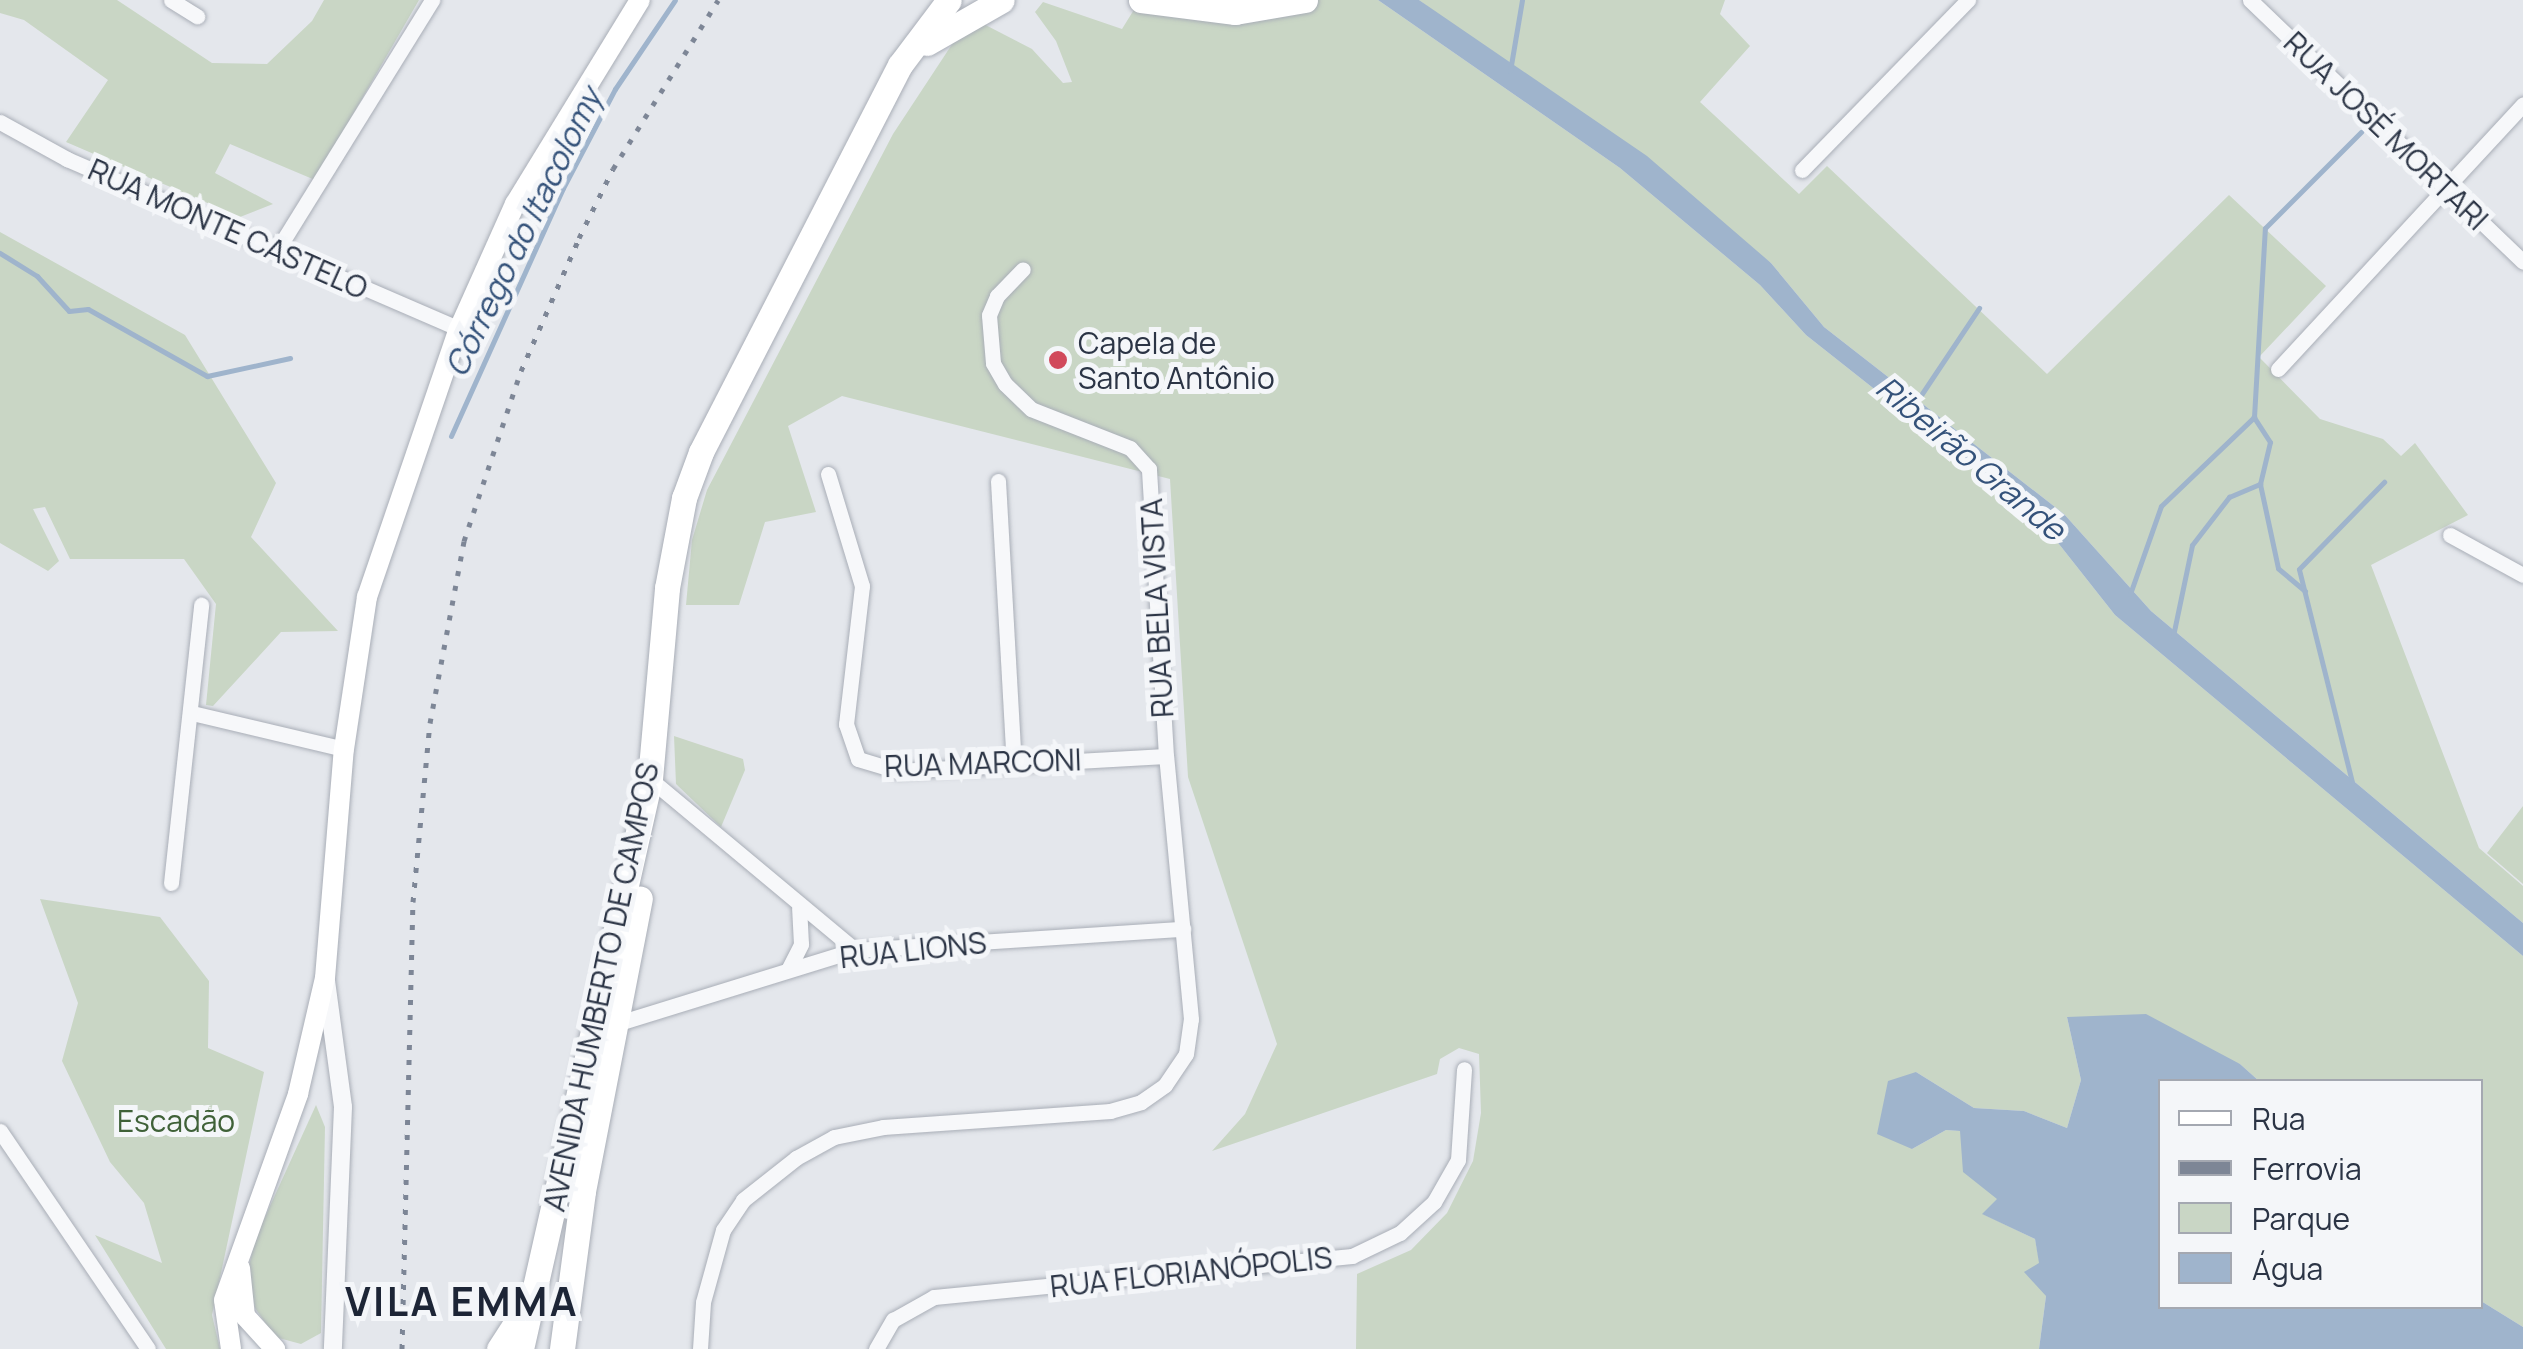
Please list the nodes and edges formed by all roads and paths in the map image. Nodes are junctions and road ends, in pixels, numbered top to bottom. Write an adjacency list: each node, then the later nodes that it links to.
1 (171, 0): 10 (street)
2 (432, 0): 16 (street)
3 (640, 0): 19 (main road)
4 (949, 0): 11 (highway, AVENIDA HUMBERTO DE CAMPOS)
5 (1002, 0): 11 (highway, AVENIDA HUMBERTO DE CAMPOS)
6 (1141, 0): 7 (highway)
7 (1305, 0)
8 (1968, 0): 14 (street)
9 (2250, 0): 15 (street, RUA JOSÉ MORTARI)
10 (197, 16)
11 (900, 65): 30 (highway, AVENIDA HUMBERTO DE CAMPOS)
12 (2523, 104): 15 (street)
13 (0, 122): 16 (street, RUA MONTE CASTELO)
14 (1802, 170)
15 (2444, 186): 17 (street, RUA JOSÉ MORTARI); 20 (street)
16 (279, 247): 19 (street, RUA MONTE CASTELO)
17 (2523, 262)
18 (1023, 269): 28 (street, RUA BELA VISTA)
19 (460, 330): 27 (main road)
20 (2278, 369)
21 (828, 474): 29 (street, RUA MARCONI)
22 (998, 481): 29 (street)
23 (2450, 535): 24 (street)
24 (2523, 576)
25 (201, 605): 26 (street)
26 (192, 713): 27 (street); 31 (street)
27 (344, 749): 36 (main road)
28 (1166, 756): 29 (street, RUA MARCONI); 33 (street, RUA BELA VISTA)
29 (1014, 763)
30 (656, 784): 32 (street); 37 (highway, AVENIDA HUMBERTO DE CAMPOS)
31 (171, 883)
32 (798, 908): 34 (street); 35 (street)
33 (1183, 929): 34 (street, RUA LIONS); 50 (street, RUA BELA VISTA)
34 (855, 950): 35 (street, RUA LIONS)
35 (788, 970): 37 (street, RUA LIONS)
36 (325, 978): 41 (main road); 46 (street)
37 (605, 1027): 42 (highway, AVENIDA HUMBERTO DE CAMPOS); 49 (highway, AVENIDA HUMBERTO DE CAMPOS)
38 (1464, 1069): 51 (street, RUA FLORIANÓPOLIS)
39 (0, 1131): 40 (street)
40 (4, 1149): 43 (street)
41 (240, 1256): 44 (main road); 45 (main road)
42 (531, 1298): 47 (highway); 48 (highway, AVENIDA HUMBERTO DE CAMPOS)
43 (148, 1349)
44 (231, 1349)
45 (275, 1349)
46 (333, 1349)
47 (499, 1349)
48 (521, 1349)
49 (562, 1349)
50 (700, 1349)
51 (876, 1349)

